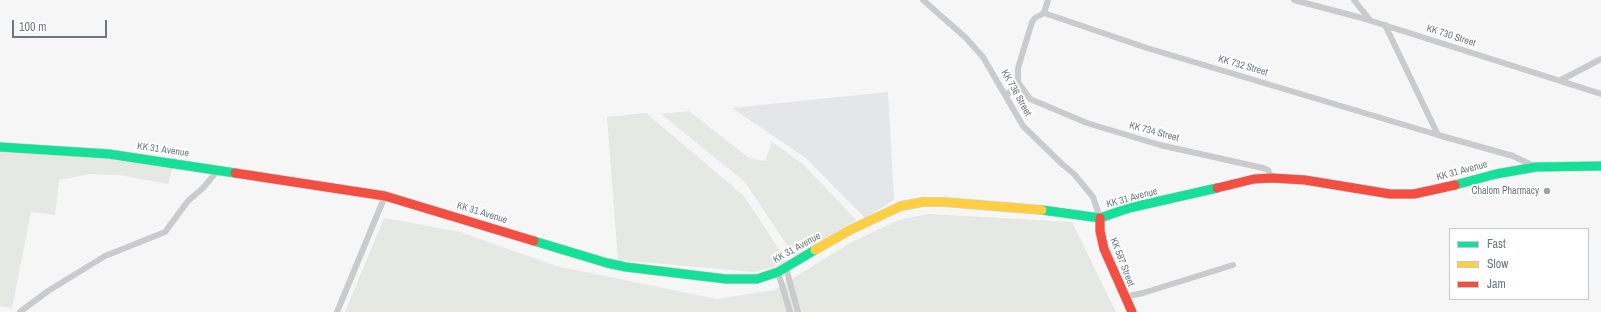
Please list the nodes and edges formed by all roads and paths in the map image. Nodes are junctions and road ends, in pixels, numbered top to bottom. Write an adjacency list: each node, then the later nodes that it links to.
1 (923, 0): 12 (street, KK 736 Street)
2 (1048, 0): 5 (street)
3 (1294, 0): 6 (street, KK 730 Street)
4 (1354, 0): 6 (street)
5 (1044, 13): 10 (street); 13 (street, KK 732 Street)
6 (1370, 20): 7 (street, KK 730 Street)
7 (1385, 25): 9 (street, KK 730 Street); 13 (street)
8 (1601, 59): 9 (street)
9 (1561, 80): 11 (street, KK 730 Street)
10 (1018, 82): 12 (street); 18 (street, KK 734 Street)
11 (1601, 94)
12 (1006, 96): 20 (street, KK 736 Street)
13 (1438, 135): 16 (street, KK 732 Street)
14 (0, 147): 17 (main road, KK 31 Avenue)
15 (1601, 166): 16 (main road, KK 31 Avenue)
16 (1536, 167): 18 (main road, KK 31 Avenue)
17 (218, 170): 19 (main road, KK 31 Avenue); 24 (street)
18 (1272, 178): 20 (main road, KK 31 Avenue)
19 (385, 196): 22 (main road, KK 31 Avenue); 25 (street)
20 (1100, 218): 22 (main road, KK 31 Avenue); 23 (main road, KK 587 Street)
21 (1233, 265): 23 (street)
22 (782, 270): 26 (street); 27 (street)
23 (1124, 297): 28 (main road, KK 587 Street)
24 (20, 312)
25 (337, 312)
26 (790, 312)
27 (798, 312)
28 (1132, 312)

